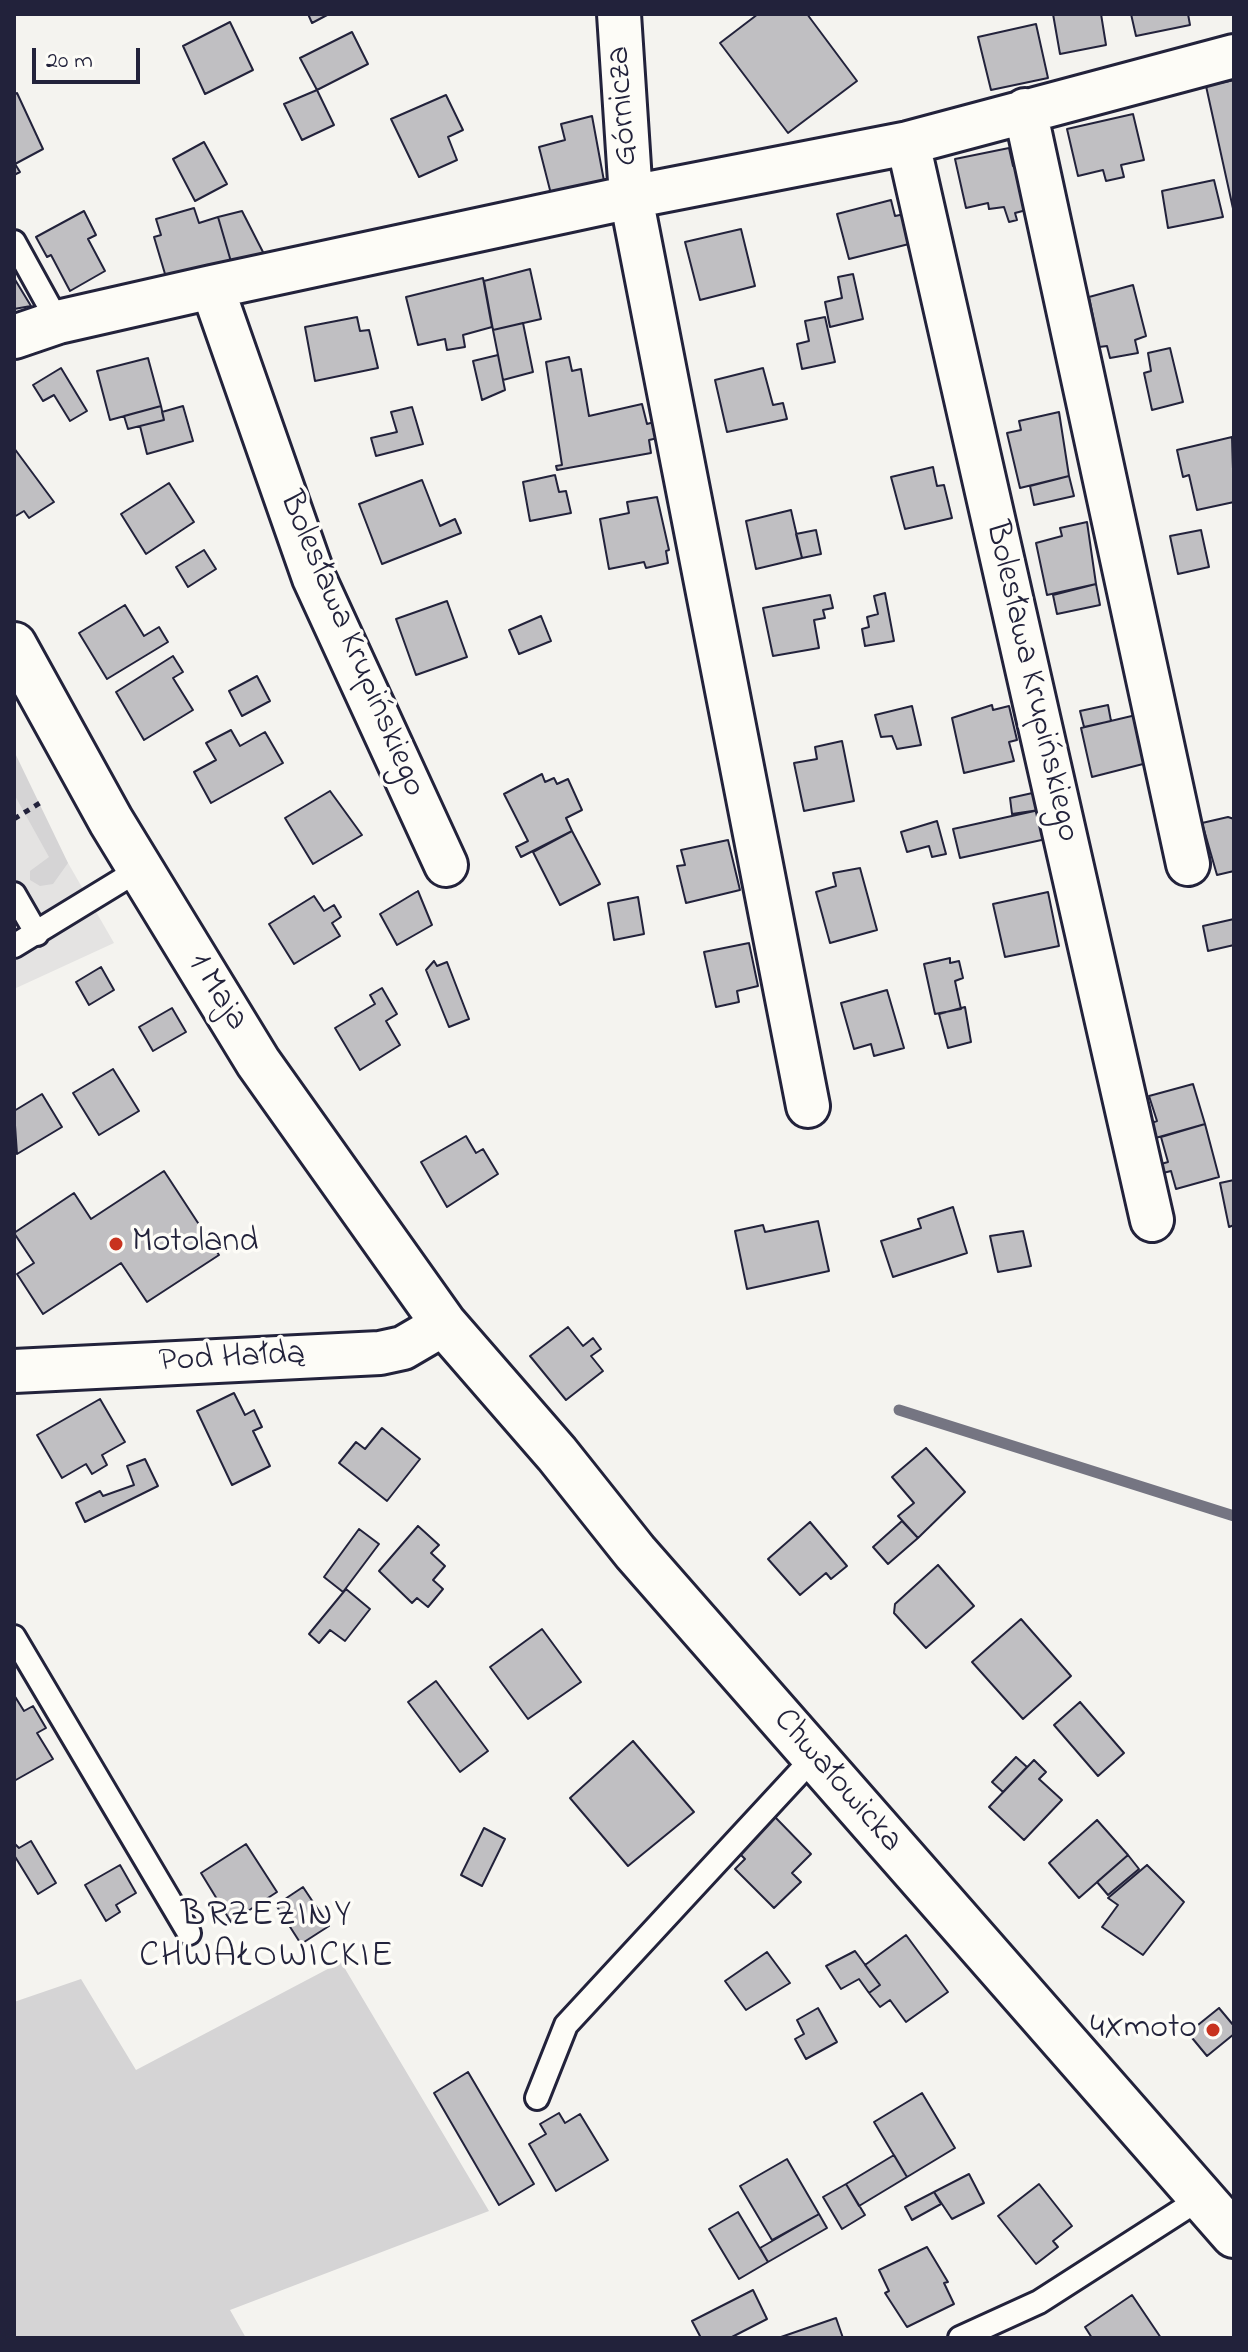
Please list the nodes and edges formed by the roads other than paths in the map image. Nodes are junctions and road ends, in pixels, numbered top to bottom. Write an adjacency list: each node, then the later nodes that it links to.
1 (619, 14): 5 (street, Górnicza)
2 (1234, 56): 3 (street)
3 (1025, 110): 4 (street); 11 (street)
4 (908, 143): 5 (street); 18 (street, Bolesława Krupińskiego)
5 (631, 197): 7 (street); 17 (street)
6 (14, 242): 8 (lane)
7 (212, 287): 8 (street); 12 (street, Bolesława Krupińskiego)
8 (58, 322): 9 (street)
9 (14, 337)
10 (14, 645): 13 (main road, 1 Maja)
11 (1188, 864)
12 (446, 865)
13 (140, 869): 15 (lane); 19 (main road, 1 Maja)
14 (14, 894): 15 (lane)
15 (37, 934): 16 (lane)
16 (14, 946)
17 (808, 1106)
18 (1152, 1220)
19 (444, 1324): 20 (street, Pod Hałdą); 22 (main road, Chwałowicka)
20 (14, 1371)
21 (14, 1637): 23 (lane)
22 (814, 1757): 24 (lane); 25 (main road, Chwałowicka)
23 (189, 1933)
24 (537, 2098)
25 (1201, 2198): 26 (main road, Chwałowicka); 27 (lane)
26 (1234, 2235)
27 (960, 2338)

